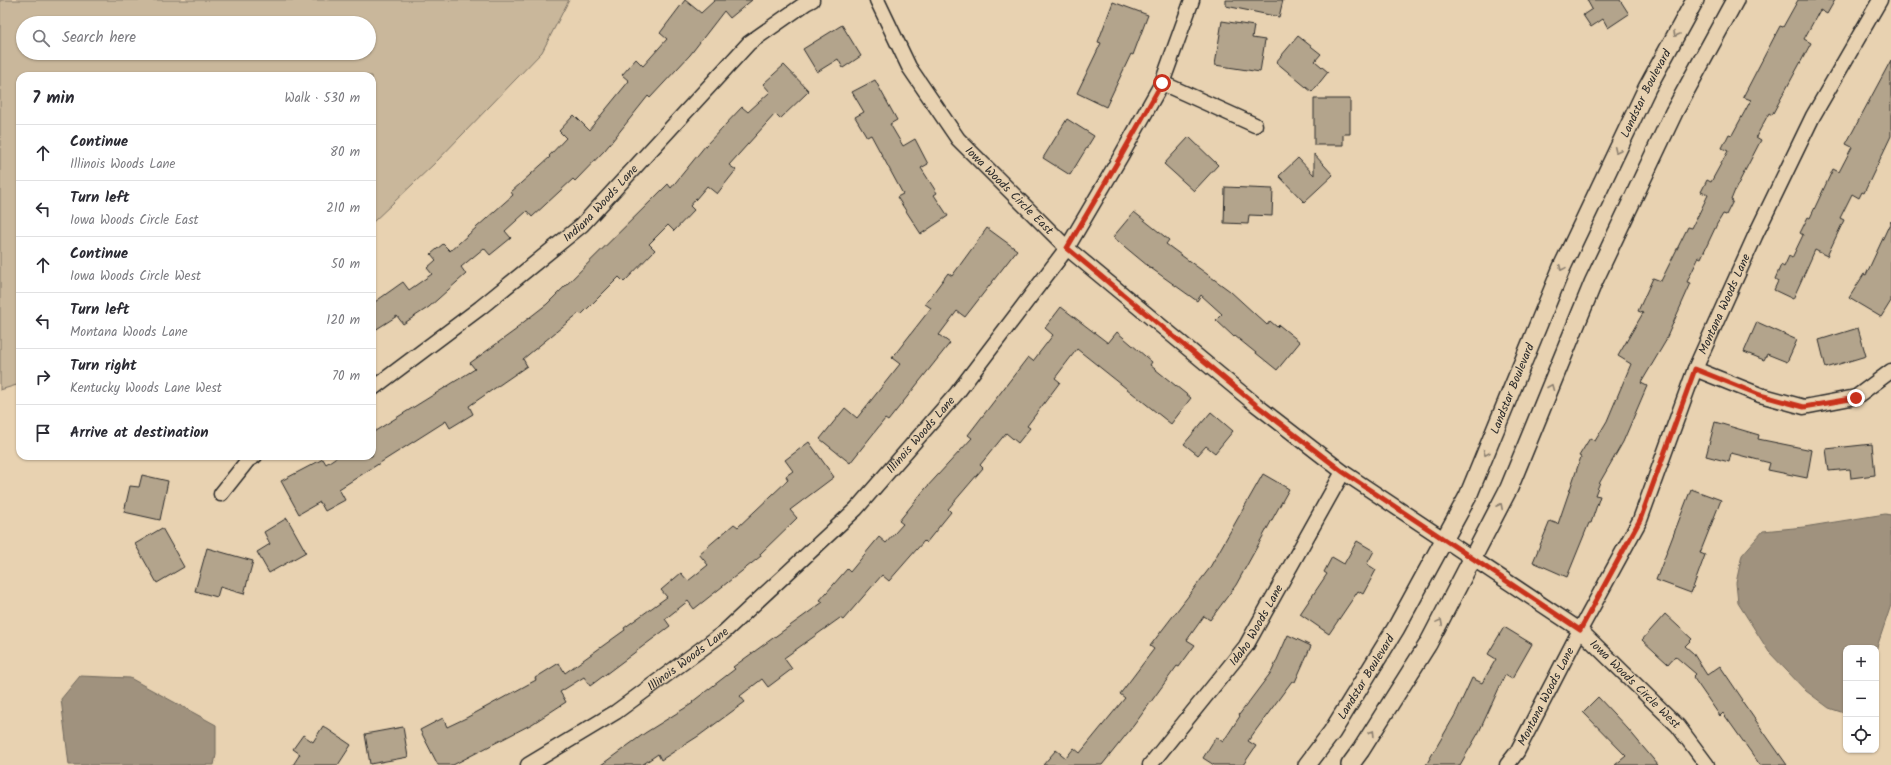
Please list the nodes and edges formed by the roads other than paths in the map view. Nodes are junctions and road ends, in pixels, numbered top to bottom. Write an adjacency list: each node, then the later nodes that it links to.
1 (812, 0): 12 (street, Indiana Woods Lane)
2 (877, 0): 9 (street, Iowa Woods Circle East)
3 (1192, 0): 7 (street, Illinois Woods Lane)
4 (1695, 0): 16 (street, Landstar Boulevard, one-way to 16)
5 (1735, 0): 17 (street, one-way to 5)
6 (1880, 0): 10 (street, Montana Woods Lane)
7 (1162, 83): 8 (street); 9 (street, Illinois Woods Lane)
8 (1256, 125)
9 (1067, 248): 14 (street, Iowa Woods Circle East); 19 (street, Illinois Woods Lane)
10 (1695, 369): 11 (street); 18 (street, Montana Woods Lane)
11 (1891, 370)
12 (376, 386)
13 (248, 460): 15 (street)
14 (1343, 472): 16 (street, Iowa Woods Circle East); 20 (street, Idaho Woods Lane)
15 (221, 494)
16 (1444, 540): 17 (street, Iowa Woods Circle East); 21 (street, Landstar Boulevard)
17 (1473, 560): 18 (street, Iowa Woods Circle West); 22 (street, one-way to 17)
18 (1580, 630): 23 (street, Montana Woods Lane); 24 (street, Iowa Woods Circle West)
19 (528, 765)
20 (1150, 765)
21 (1307, 765)
22 (1350, 765)
23 (1507, 765)
24 (1707, 765)

